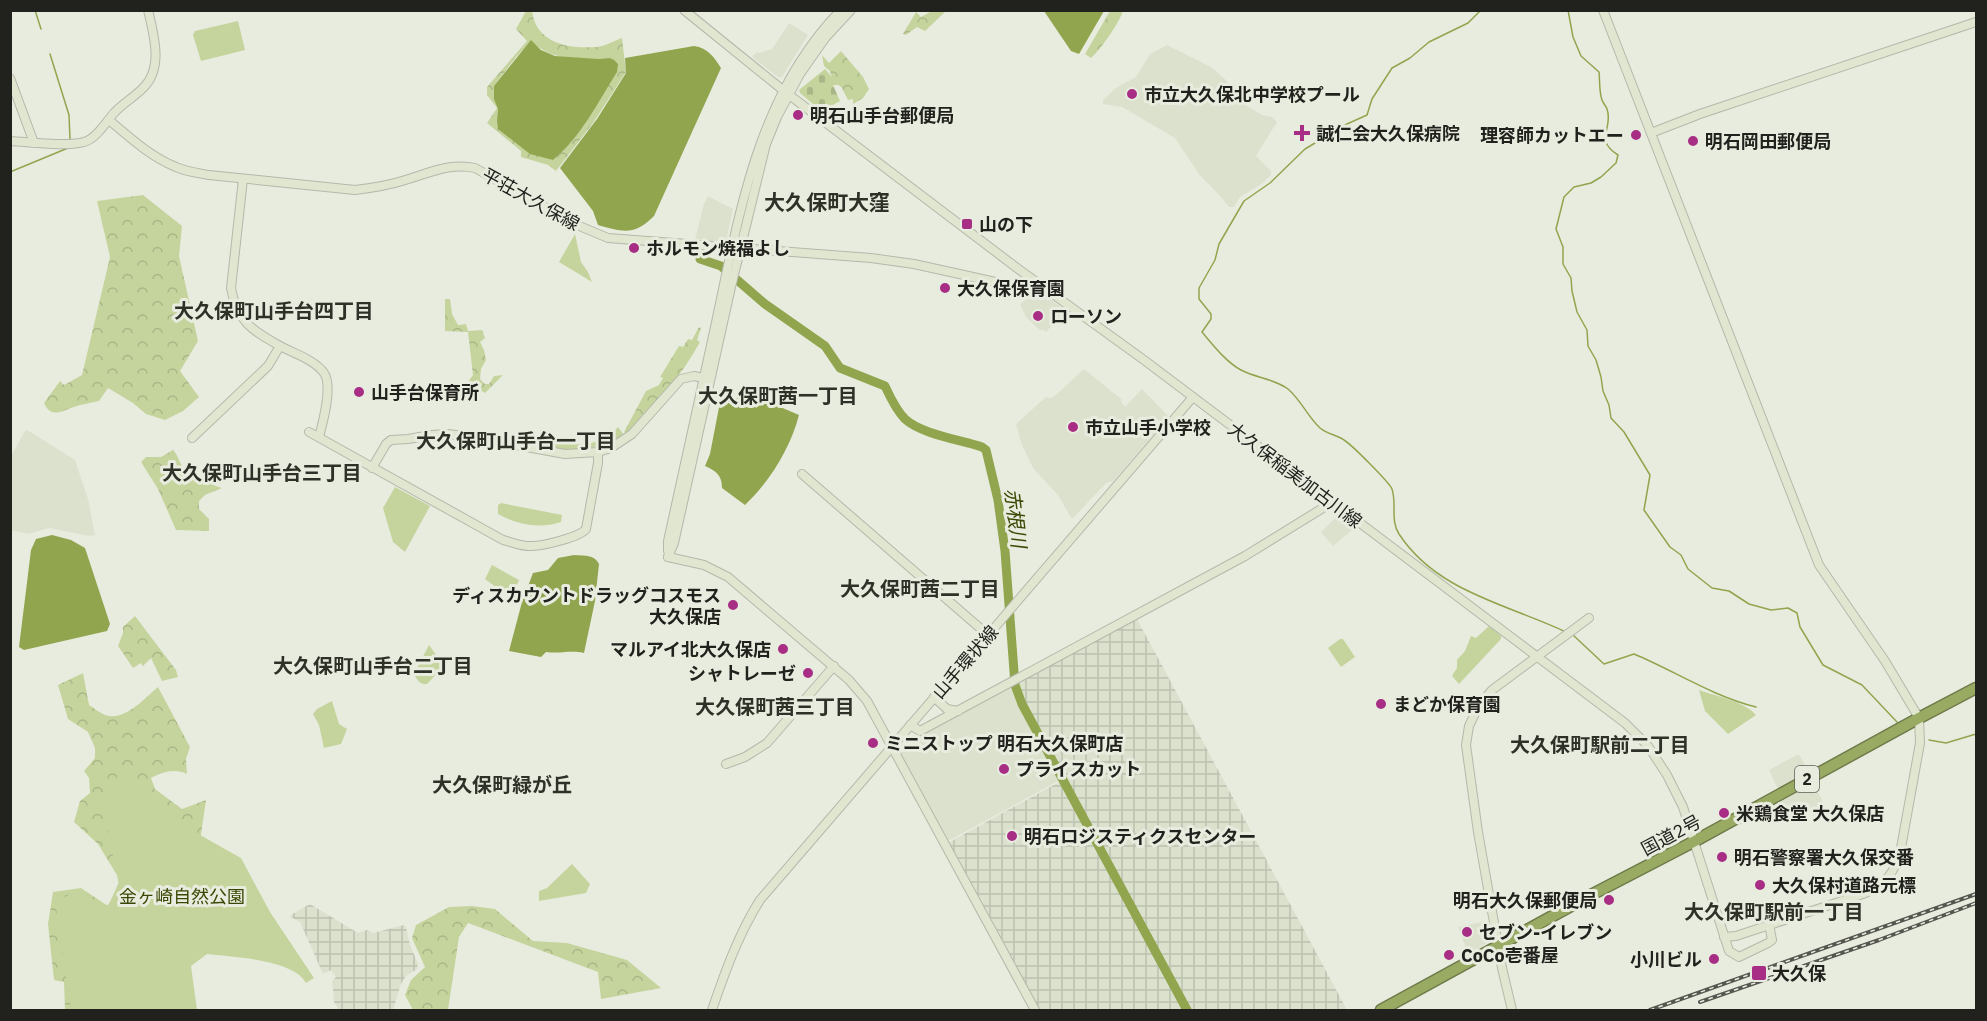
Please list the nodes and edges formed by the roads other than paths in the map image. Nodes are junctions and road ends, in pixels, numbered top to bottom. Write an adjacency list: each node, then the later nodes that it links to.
1 (148, 10): 9 (street)
2 (684, 10): 8 (street, 大久保稲美加古川線)
3 (841, 10): 8 (street)
4 (850, 10): 8 (street)
5 (1603, 10): 10 (street)
6 (1977, 22): 10 (street)
7 (10, 78): 12 (street)
8 (786, 93): 14 (street); 15 (street, 大久保稲美加古川線)
9 (109, 120): 12 (street); 13 (street, 平荘大久保線)
10 (1651, 133): 33 (street)
11 (10, 141): 12 (street)
12 (34, 143)
13 (243, 179): 14 (street, 平荘大久保線); 16 (street)
14 (736, 247): 15 (street, 平荘大久保線); 17 (street)
15 (1039, 284): 18 (street, 大久保稲美加古川線)
16 (280, 346): 20 (street); 21 (street)
17 (707, 378): 22 (street); 29 (street)
18 (1193, 397): 25 (street, 大久保稲美加古川線); 27 (street, 山手環状線)
19 (309, 432): 20 (street)
20 (319, 437): 23 (street)
21 (192, 438)
22 (598, 452): 23 (street); 23 (street)
23 (372, 468)
24 (802, 474): 27 (street)
25 (1331, 503): 28 (street, 大久保稲美加古川線); 32 (street)
26 (1589, 618): 28 (street)
27 (988, 635): 31 (street, 山手環状線)
28 (1537, 656): 37 (street, 大久保稲美加古川線); 40 (street)
29 (834, 666): 35 (street); 36 (street)
30 (1977, 688): 33 (highway, 国道2号 / 2)
31 (934, 697): 32 (street); 34 (street, 山手環状線)
32 (959, 711): 34 (street)
33 (1919, 718): 37 (highway, 国道2号 / 2); 38 (street)
34 (910, 725): 35 (street, 山手環状線)
35 (891, 747): 41 (street, 山手環状線); 42 (street)
36 (726, 764)
37 (1695, 841): 39 (street, 大久保稲美加古川線); 40 (highway, 国道2号 / 2)
38 (1769, 924): 39 (street); 39 (street)
39 (1724, 937)
40 (1498, 946): 43 (highway, 国道2号 / 2); 44 (street)
41 (712, 1011)
42 (1035, 1011)
43 (1382, 1011)
44 (1512, 1011)

